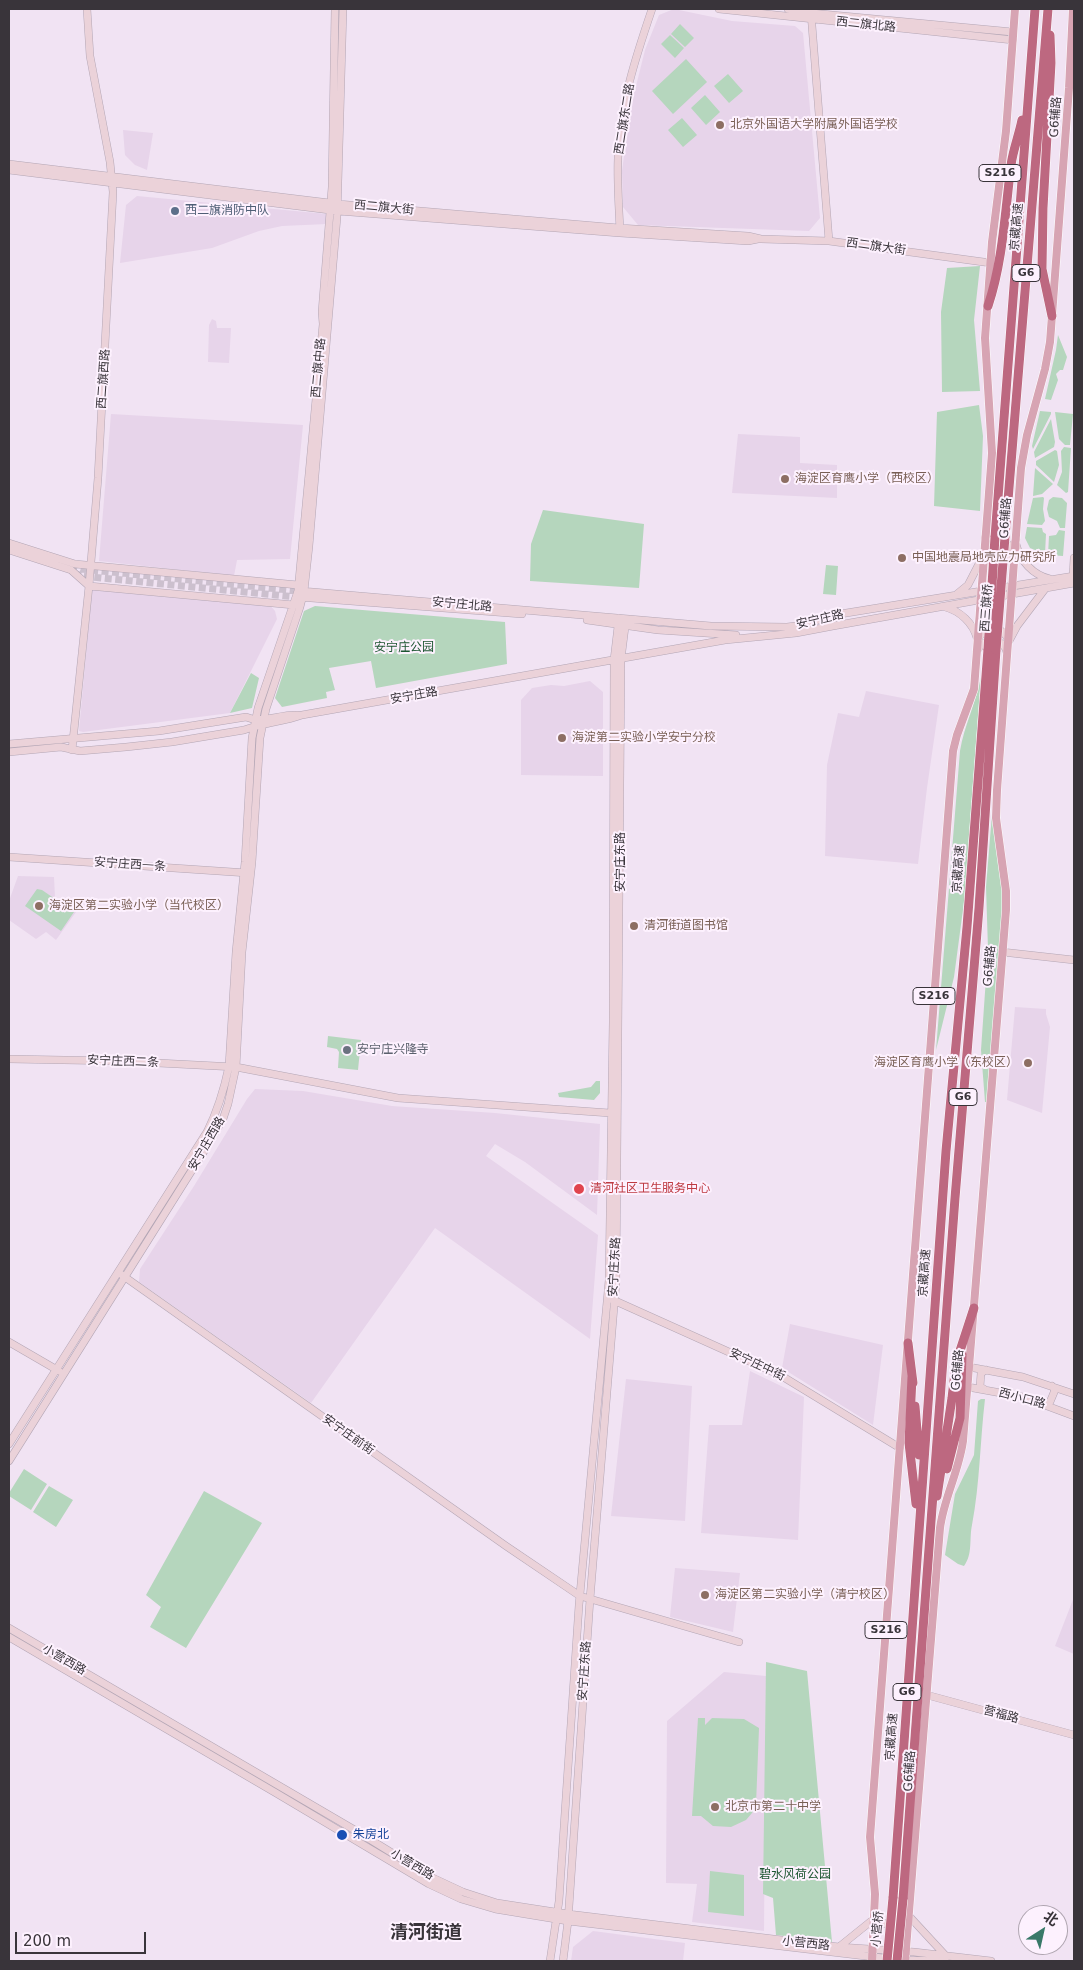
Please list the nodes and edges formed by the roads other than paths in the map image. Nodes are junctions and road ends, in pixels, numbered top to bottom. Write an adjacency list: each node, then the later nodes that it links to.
1 (87, 9): 16 (main road, 西二旗西路)
2 (335, 9): 17 (main road, 西二旗中路)
3 (343, 9): 17 (main road, 西二旗中路)
4 (652, 9): 18 (main road, 西二旗东二路)
5 (719, 9): 11 (main road, 西二旗北路)
6 (788, 9): 11 (main road, 西二旗北路)
7 (1015, 9): 12 (main road, G6辅路 / S216)
8 (1035, 9): 13 (highway, 京藏高速 / G6)
9 (1049, 9): 22 (highway); 24 (highway, 京藏高速 / G6)
10 (1073, 9): 22 (main road, G6辅路)
11 (811, 16): 12 (main road, 西二旗北路); 19 (main road)
12 (1013, 36): 20 (main road, G6辅路 / S216)
13 (1029, 95): 21 (highway); 23 (highway, 京藏高速 / G6)
14 (9, 164): 16 (main road, 西二旗大街)
15 (9, 170): 16 (main road, 西二旗大街)
16 (112, 180): 17 (main road, 西二旗大街); 32 (main road, 西二旗西路)
17 (334, 207): 18 (main road, 西二旗大街); 40 (main road, 西二旗中路)
18 (620, 230): 19 (main road, 西二旗大街)
19 (830, 241): 20 (main road, 西二旗大街)
20 (991, 263): 21 (main road, G6辅路 / S216)
21 (988, 306): 25 (main road, G6辅路 / S216)
22 (1052, 316): 26 (main road, G6辅路)
23 (995, 537): 48 (highway, 西三旗桥 / G6, bridge)
24 (1005, 537): 48 (highway, 西三旗桥 / G6, bridge)
25 (985, 538): 26 (main road); 29 (main road, G6辅路 / S216)
26 (1016, 538): 30 (main road, G6辅路); 34 (main road)
27 (9, 543): 32 (main road)
28 (9, 550): 35 (main road)
29 (984, 550): 30 (main road); 38 (main road, G6辅路 / S216); 41 (main road)
30 (1015, 551): 37 (main road, G6辅路)
31 (1074, 558): 33 (main road)
32 (91, 564): 35 (main road, 西二旗西路); 40 (main road)
33 (1074, 578): 34 (main road); 39 (main road)
34 (1056, 579): 37 (main road)
35 (89, 586): 40 (main road); 53 (main road, 西二旗西路)
36 (1074, 588): 39 (main road)
37 (1012, 590): 38 (main road, 安宁庄路); 39 (main road); 42 (main road, 安宁庄路); 47 (main road, G6辅路)
38 (981, 591): 41 (main road, 安宁庄路); 42 (main road, G6辅路 / S216)
39 (1042, 592): 47 (main road)
40 (299, 594): 44 (main road, 安宁庄北路); 51 (main road, 西二旗中路); 52 (main road, 西二旗中路)
41 (952, 596): 44 (main road, 安宁庄路)
42 (981, 600): 43 (main road, 安宁庄路); 46 (main road, G6辅路 / S216)
43 (939, 607): 45 (main road, 安宁庄路); 46 (main road)
44 (622, 621): 45 (main road, 安宁庄路); 50 (main road, 安宁庄东路)
45 (756, 636): 50 (main road, 安宁庄路)
46 (977, 641): 47 (main road); 49 (main road, G6辅路 / S216)
47 (1008, 647): 49 (main road); 59 (main road, G6辅路)
48 (992, 650): 84 (highway, 京藏高速 / G6); 86 (highway, 京藏高速 / G6)
49 (976, 653): 69 (main road, G6辅路 / S216)
50 (617, 660): 51 (main road, 安宁庄路); 63 (main road, 安宁庄东路); 66 (main road, 安宁庄东路)
51 (264, 722): 52 (main road, 安宁庄路); 58 (main road)
52 (255, 723): 53 (main road, 安宁庄路); 55 (main road, 安宁庄路); 58 (main road, 西二旗中路)
53 (72, 739): 54 (main road, 安宁庄路); 55 (main road, 西二旗西路)
54 (9, 744)
55 (72, 750): 56 (main road, 安宁庄路)
56 (9, 752)
57 (9, 857): 58 (main road, 安宁庄西一条)
58 (247, 873): 62 (main road)
59 (1002, 952): 60 (main road); 67 (main road, G6辅路)
60 (1074, 960)
61 (9, 1059): 62 (main road, 安宁庄西二条)
62 (233, 1067): 63 (main road, 安宁庄西二条); 64 (main road, 安宁庄西路); 65 (main road, 安宁庄西路)
63 (610, 1113): 66 (main road, 安宁庄东路)
64 (118, 1272): 65 (main road, 安宁庄前街); 71 (main road, 安宁庄西路)
65 (125, 1277): 73 (main road, 安宁庄西路); 87 (main road, 安宁庄前街)
66 (610, 1299): 82 (main road, 安宁庄中街); 87 (main road, 安宁庄东路); 88 (main road, 安宁庄东路)
67 (974, 1308): 70 (main road, G6辅路); 86 (highway)
68 (9, 1342): 71 (main road)
69 (908, 1343): 74 (highway); 82 (main road, G6辅路 / S216)
70 (969, 1367): 72 (main road, 西小口路); 76 (main road, G6辅路)
71 (56, 1370): 73 (main road); 81 (main road, 安宁庄西路)
72 (986, 1370): 75 (main road, 西小口路); 77 (main road)
73 (63, 1374): 83 (main road, 安宁庄西路)
74 (912, 1377): 84 (highway); 85 (highway)
75 (1052, 1386): 78 (main road, 西小口路); 79 (main road)
76 (968, 1387): 77 (main road, 西小口路); 92 (main road, G6辅路)
77 (984, 1390): 79 (main road, 西小口路)
78 (1074, 1394)
79 (1045, 1404): 80 (main road, 西小口路)
80 (1074, 1414)
81 (9, 1444)
82 (900, 1448): 98 (main road, G6辅路 / S216)
83 (9, 1461)
84 (921, 1487): 85 (highway, 京藏高速 / G6)
85 (919, 1524): 94 (highway, 京藏高速 / G6)
86 (928, 1544): 94 (highway, 京藏高速 / G6)
87 (580, 1596): 88 (main road, 安宁庄前街); 95 (main road, 安宁庄东路)
88 (590, 1599): 91 (main road); 97 (main road, 安宁庄东路)
89 (9, 1628): 95 (main road, 小营西路)
90 (9, 1637): 95 (main road, 小营西路)
91 (739, 1642)
92 (927, 1695): 93 (main road, 营福路); 96 (main road, G6辅路)
93 (1074, 1735)
94 (898, 1899): 107 (highway, 小营桥 / G6, bridge); 108 (highway, 小营桥 / G6, bridge)
95 (556, 1916): 97 (main road, 小营西路); 104 (main road, 安宁庄东路)
96 (908, 1916): 99 (main road, G6辅路); 103 (main road)
97 (568, 1917): 100 (main road, 小营西路); 105 (main road, 安宁庄东路)
98 (875, 1920): 99 (main road); 100 (main road); 102 (main road, G6辅路)
99 (908, 1925): 101 (main road, G6辅路)
100 (838, 1951): 102 (main road, 小营西路); 106 (main road)
101 (906, 1952): 102 (main road); 103 (main road); 108 (main road, G6辅路)
102 (873, 1956): 108 (main road)
103 (945, 1958): 108 (main road); 109 (main road)
104 (550, 1961)
105 (563, 1961)
106 (843, 1961)
107 (887, 1961)
108 (903, 1961)
109 (991, 1961)

